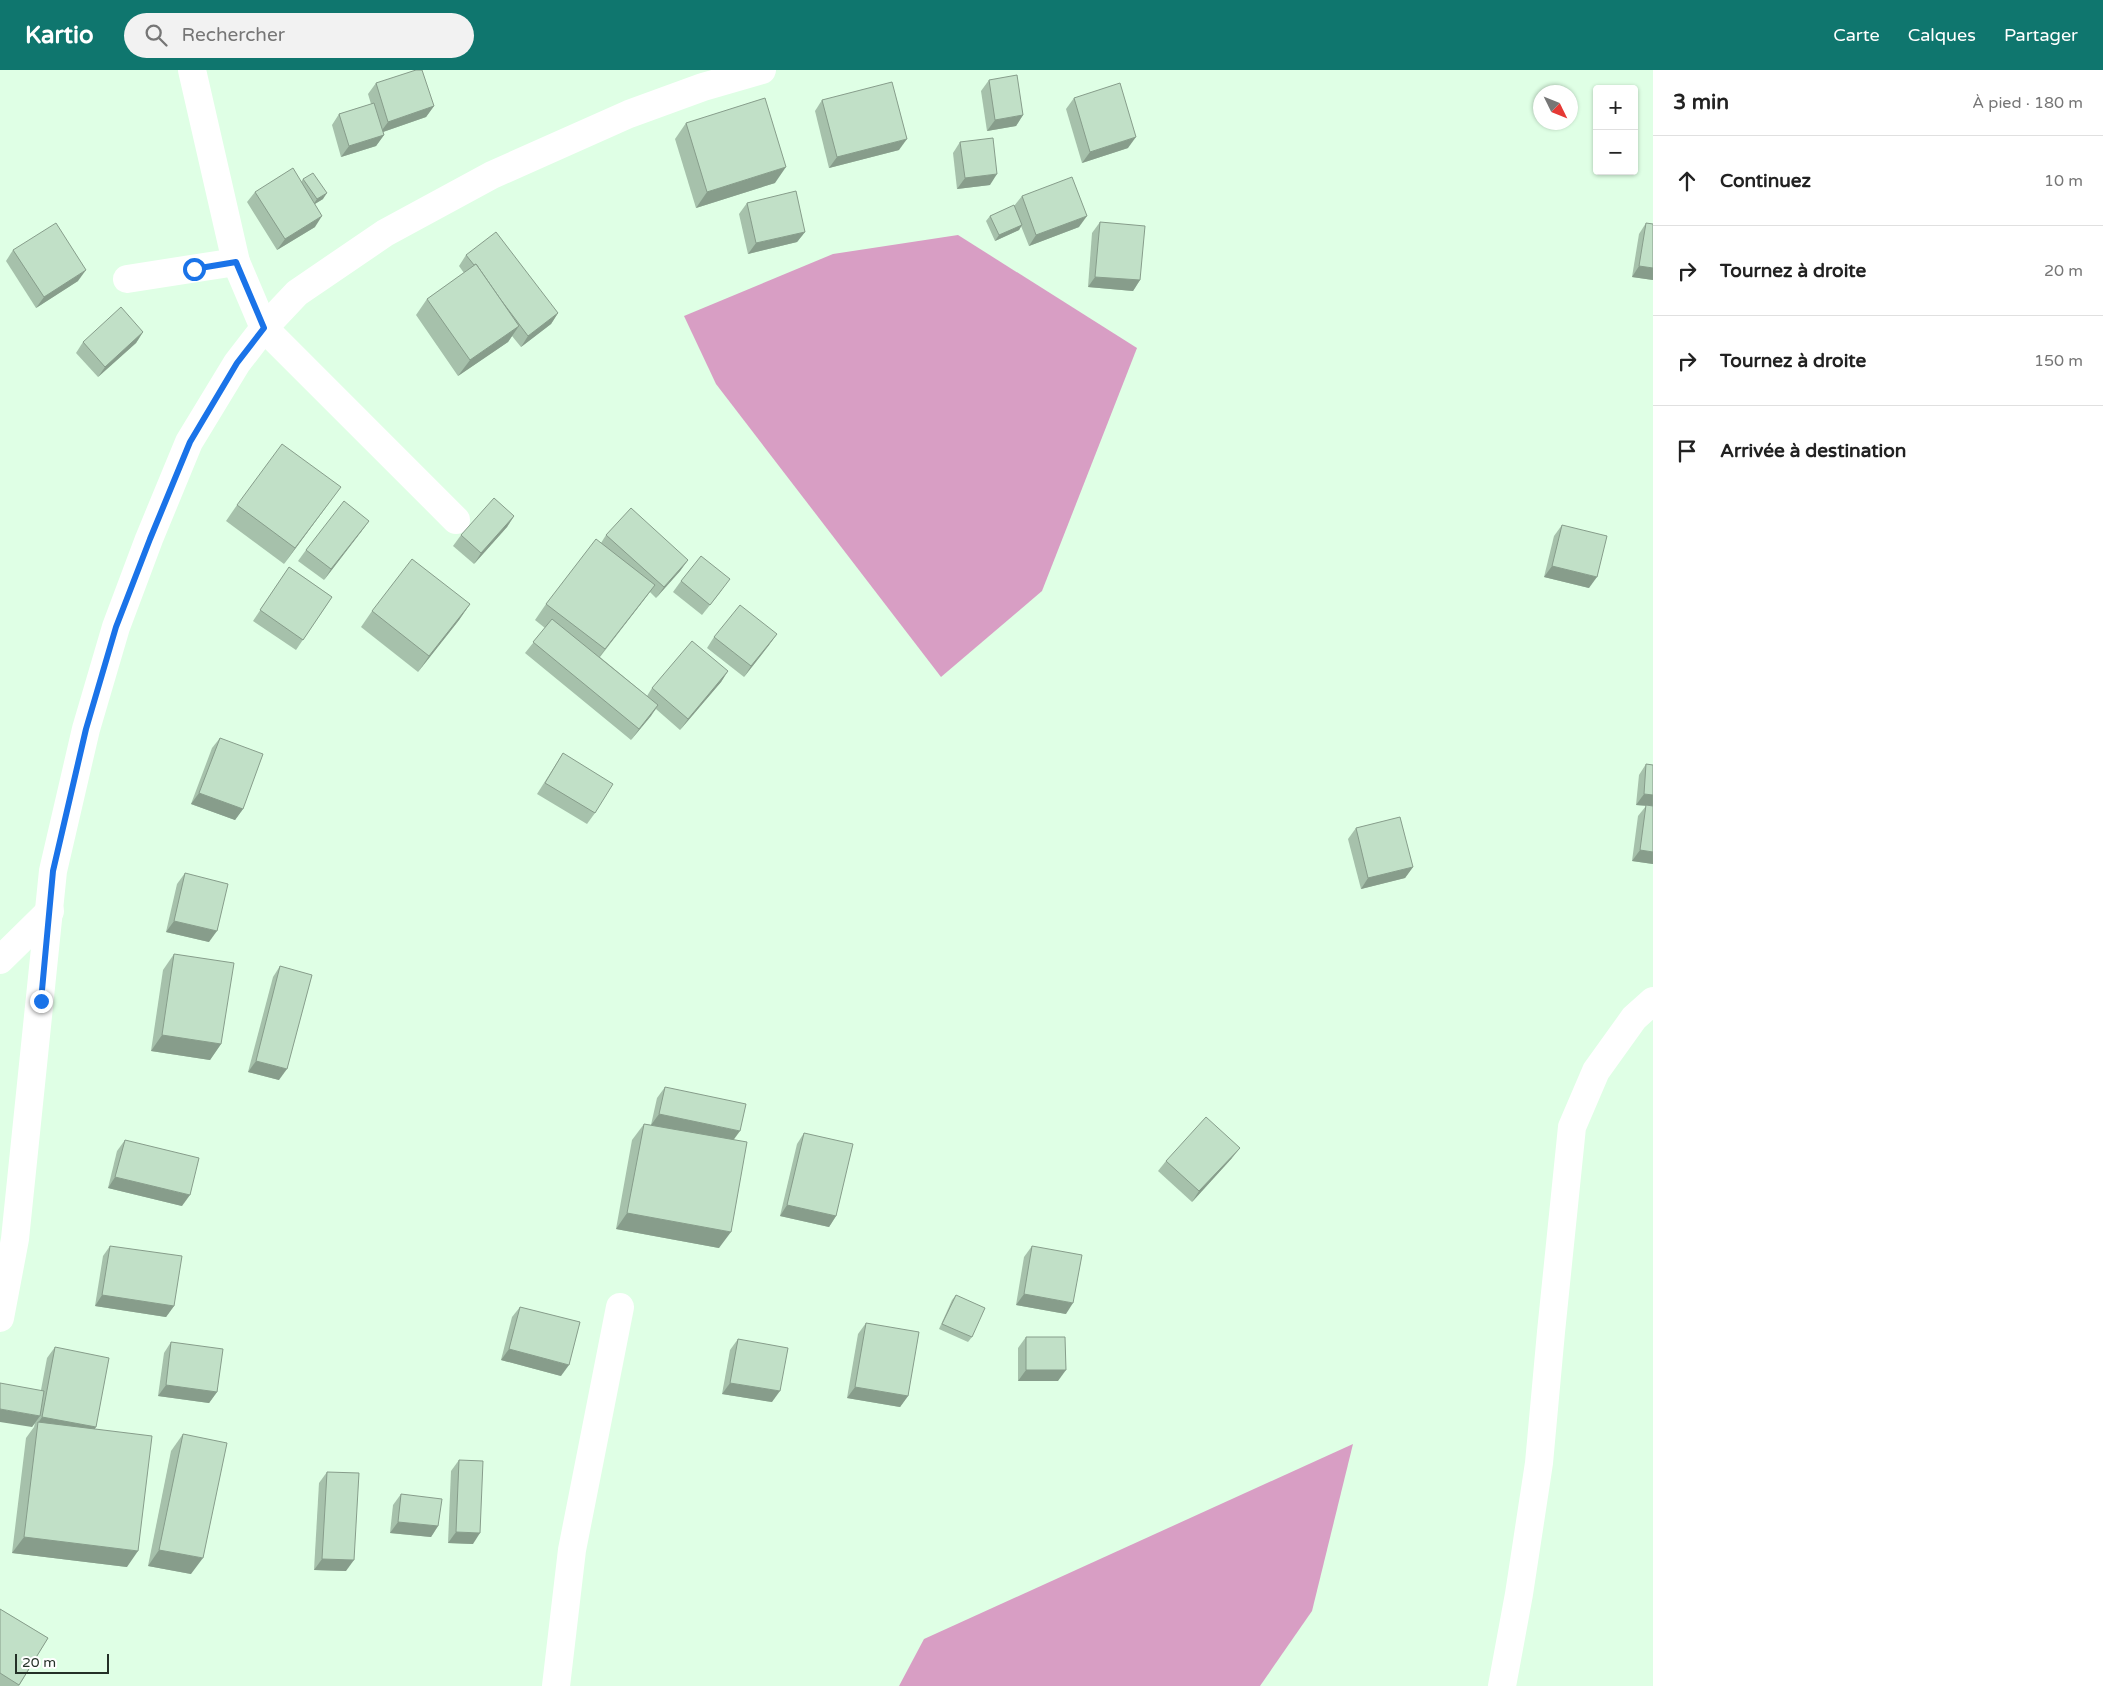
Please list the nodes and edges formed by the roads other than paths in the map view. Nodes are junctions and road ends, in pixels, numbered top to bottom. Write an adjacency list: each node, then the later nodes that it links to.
1 (192, 70): 3 (street)
2 (762, 70): 5 (street)
3 (236, 262): 4 (street); 5 (street)
4 (127, 279)
5 (264, 328): 6 (street); 7 (street)
6 (456, 520)
7 (50, 911): 8 (street); 11 (street)
8 (0, 960)
9 (1653, 1001): 13 (street)
10 (620, 1307): 12 (street)
11 (0, 1318)
12 (556, 1686)
13 (1502, 1686)

